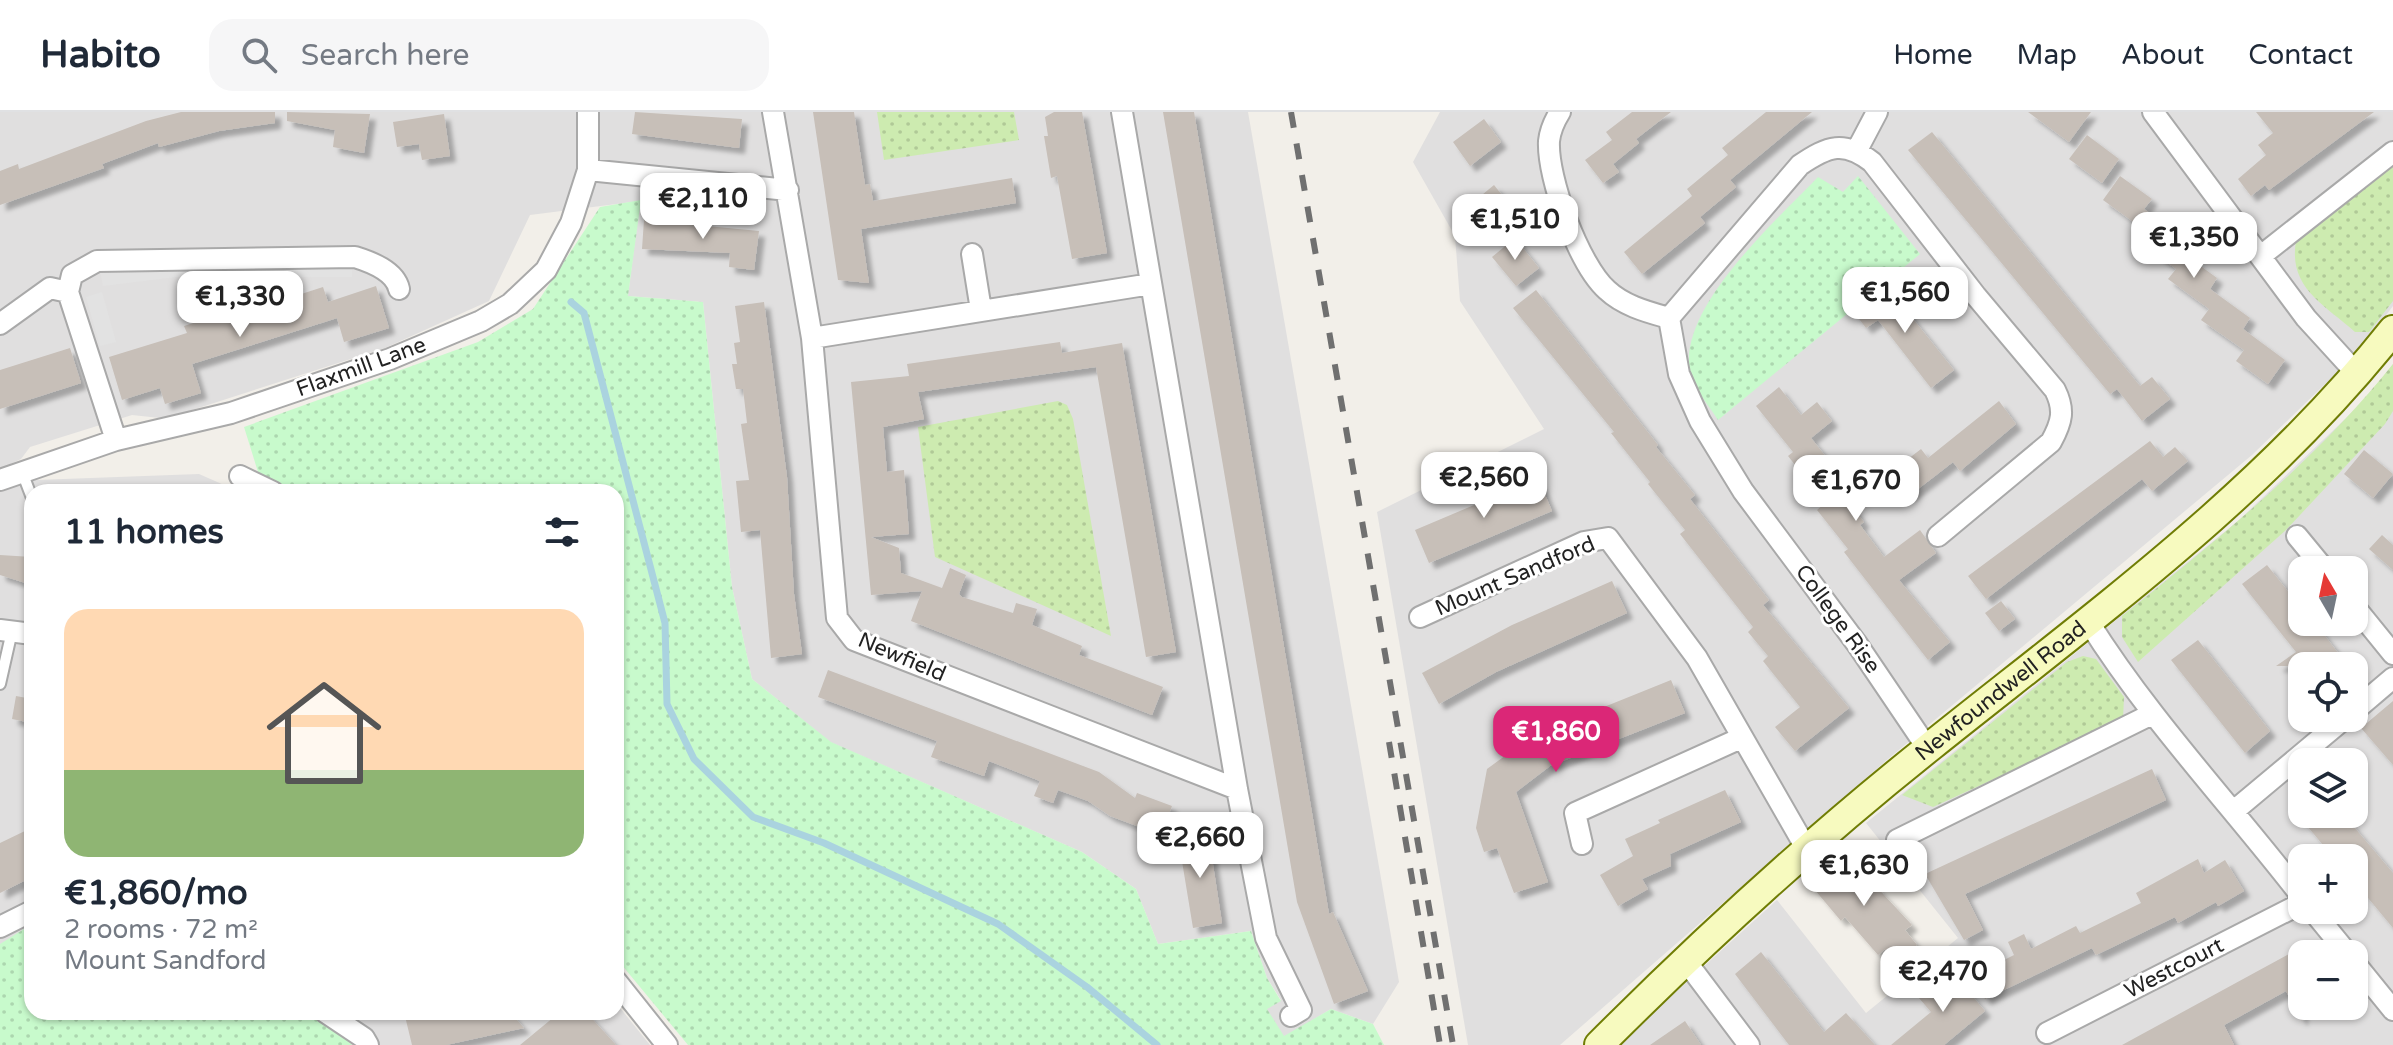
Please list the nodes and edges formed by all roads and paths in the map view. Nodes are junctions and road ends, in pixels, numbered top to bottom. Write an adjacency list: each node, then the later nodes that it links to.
1 (588, 112): 9 (street, Flaxmill Lane)
2 (773, 112): 10 (street, Newfield)
3 (1122, 112): 13 (street)
4 (1560, 112): 17 (street)
5 (1877, 112): 7 (street)
6 (2153, 112): 12 (street)
7 (1857, 150): 17 (street); 28 (street)
8 (2393, 152): 12 (street)
9 (588, 170): 10 (street); 22 (street, Flaxmill Lane)
10 (788, 190): 20 (street, Newfield)
11 (972, 254): 16 (street)
12 (2262, 255): 21 (street)
13 (1151, 284): 16 (street); 43 (street)
14 (399, 289): 15 (street)
15 (68, 292): 18 (street); 22 (street)
16 (981, 310): 20 (street)
17 (1669, 318): 42 (street, College Rise)
18 (0, 324)
19 (2393, 330): 21 (main road, Newfoundwell Road)
20 (812, 338): 43 (street, Newfield)
21 (2358, 375): 32 (main road, Newfoundwell Road)
22 (116, 440): 23 (street, Flaxmill Lane)
23 (22, 472): 25 (street, Flaxmill Lane); 26 (lane)
24 (240, 476): 27 (street)
25 (0, 480)
26 (27, 484)
27 (256, 484)
28 (1938, 536)
29 (2297, 536): 30 (street)
30 (2313, 556)
31 (1420, 617): 41 (street, Mount Sandford)
32 (2088, 621): 39 (street, Westcourt); 42 (main road, Newfoundwell Road)
33 (2368, 623): 35 (street)
34 (15, 632): 37 (lane)
35 (2393, 654)
36 (2393, 678): 38 (street)
37 (0, 684)
38 (2368, 699)
39 (2150, 715): 44 (street, Westcourt); 45 (street)
40 (2328, 732): 44 (street)
41 (1741, 738): 46 (street); 47 (street, Mount Sandford)
42 (1928, 749): 47 (main road, Newfoundwell Road)
43 (1237, 789): 58 (street)
44 (2235, 810): 48 (street, Westcourt)
45 (1897, 840)
46 (1582, 844)
47 (1806, 848): 54 (main road, Newfoundwell Road)
48 (2288, 881)
49 (2288, 907): 60 (street, Westcourt)
50 (24, 915): 52 (street)
51 (2323, 924): 53 (street)
52 (0, 927)
53 (2337, 940)
54 (1685, 960): 63 (main road, Newfoundwell Road); 64 (street)
55 (2368, 979): 57 (street)
56 (624, 992): 61 (street)
57 (2393, 1010)
58 (1291, 1016)
59 (337, 1020): 62 (street)
60 (2047, 1033)
61 (663, 1044)
62 (368, 1045)
63 (1599, 1045)
64 (1749, 1045)

